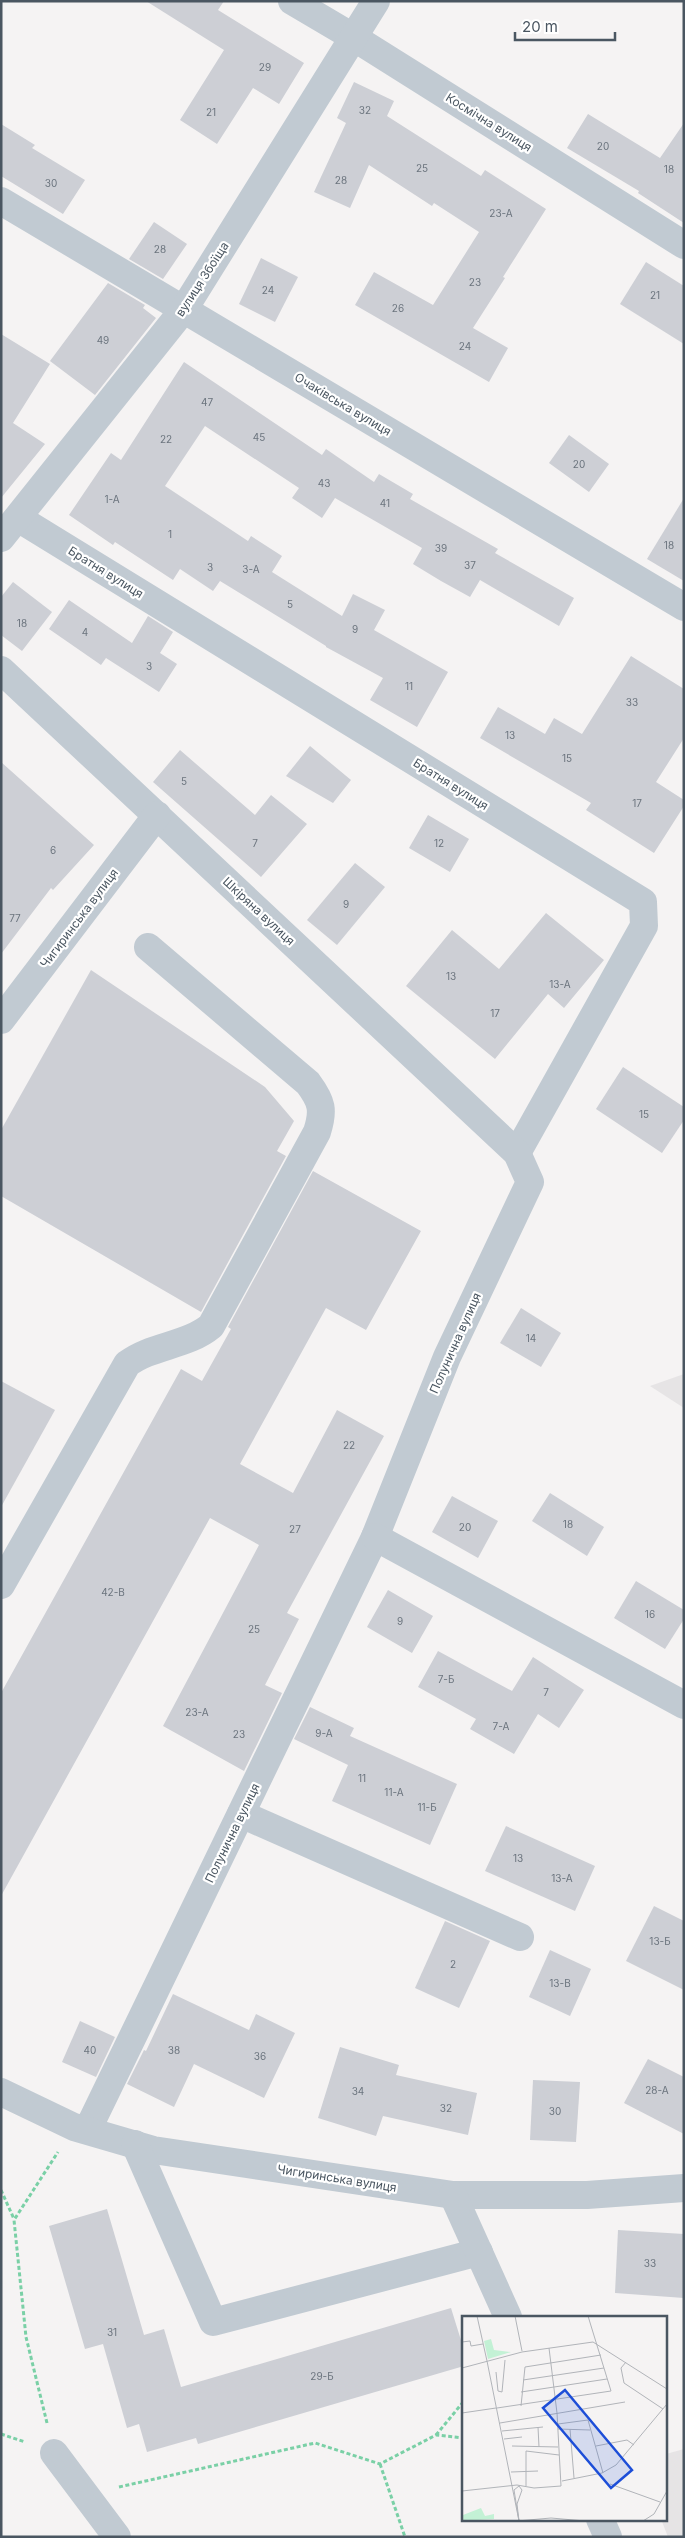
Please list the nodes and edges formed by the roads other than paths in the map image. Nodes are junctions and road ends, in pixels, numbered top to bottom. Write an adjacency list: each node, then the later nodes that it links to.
1 (292, 1): 3 (street, Космічна вулиця)
2 (376, 1): 3 (street, вулиця Збоїща)
3 (354, 36): 5 (street, Космічна вулиця); 6 (street, вулиця Збоїща)
4 (1, 201): 6 (street, Очаківська вулиця)
5 (684, 245)
6 (184, 309): 7 (street, вулиця Збоїща); 8 (street, Очаківська вулиця)
7 (10, 528): 13 (street, Братня вулиця)
8 (684, 606)
9 (1, 670): 10 (street, Шкіряна вулиця)
10 (156, 816): 12 (street, Чигиринська вулиця); 13 (street, Шкіряна вулиця)
11 (148, 947): 15 (street)
12 (1, 1020)
13 (517, 1153): 14 (street, Полунична вулиця)
14 (375, 1537): 16 (street); 17 (street, Полунична вулиця)
15 (1, 1584)
16 (684, 1705)
17 (241, 1814): 18 (street); 20 (street, Полунична вулиця)
18 (520, 1937)
19 (1, 2092): 20 (street, Чигиринська вулиця)
20 (81, 2128): 21 (street, Чигиринська вулиця)
21 (135, 2144): 23 (street, Чигиринська вулиця); 24 (street)
22 (684, 2188): 23 (street, Чигиринська вулиця)
23 (453, 2195): 24 (street)
24 (479, 2252): 25 (street)
25 (508, 2316)
26 (54, 2452): 28 (street)
27 (600, 2520): 29 (street)
28 (117, 2537)
29 (608, 2537)

